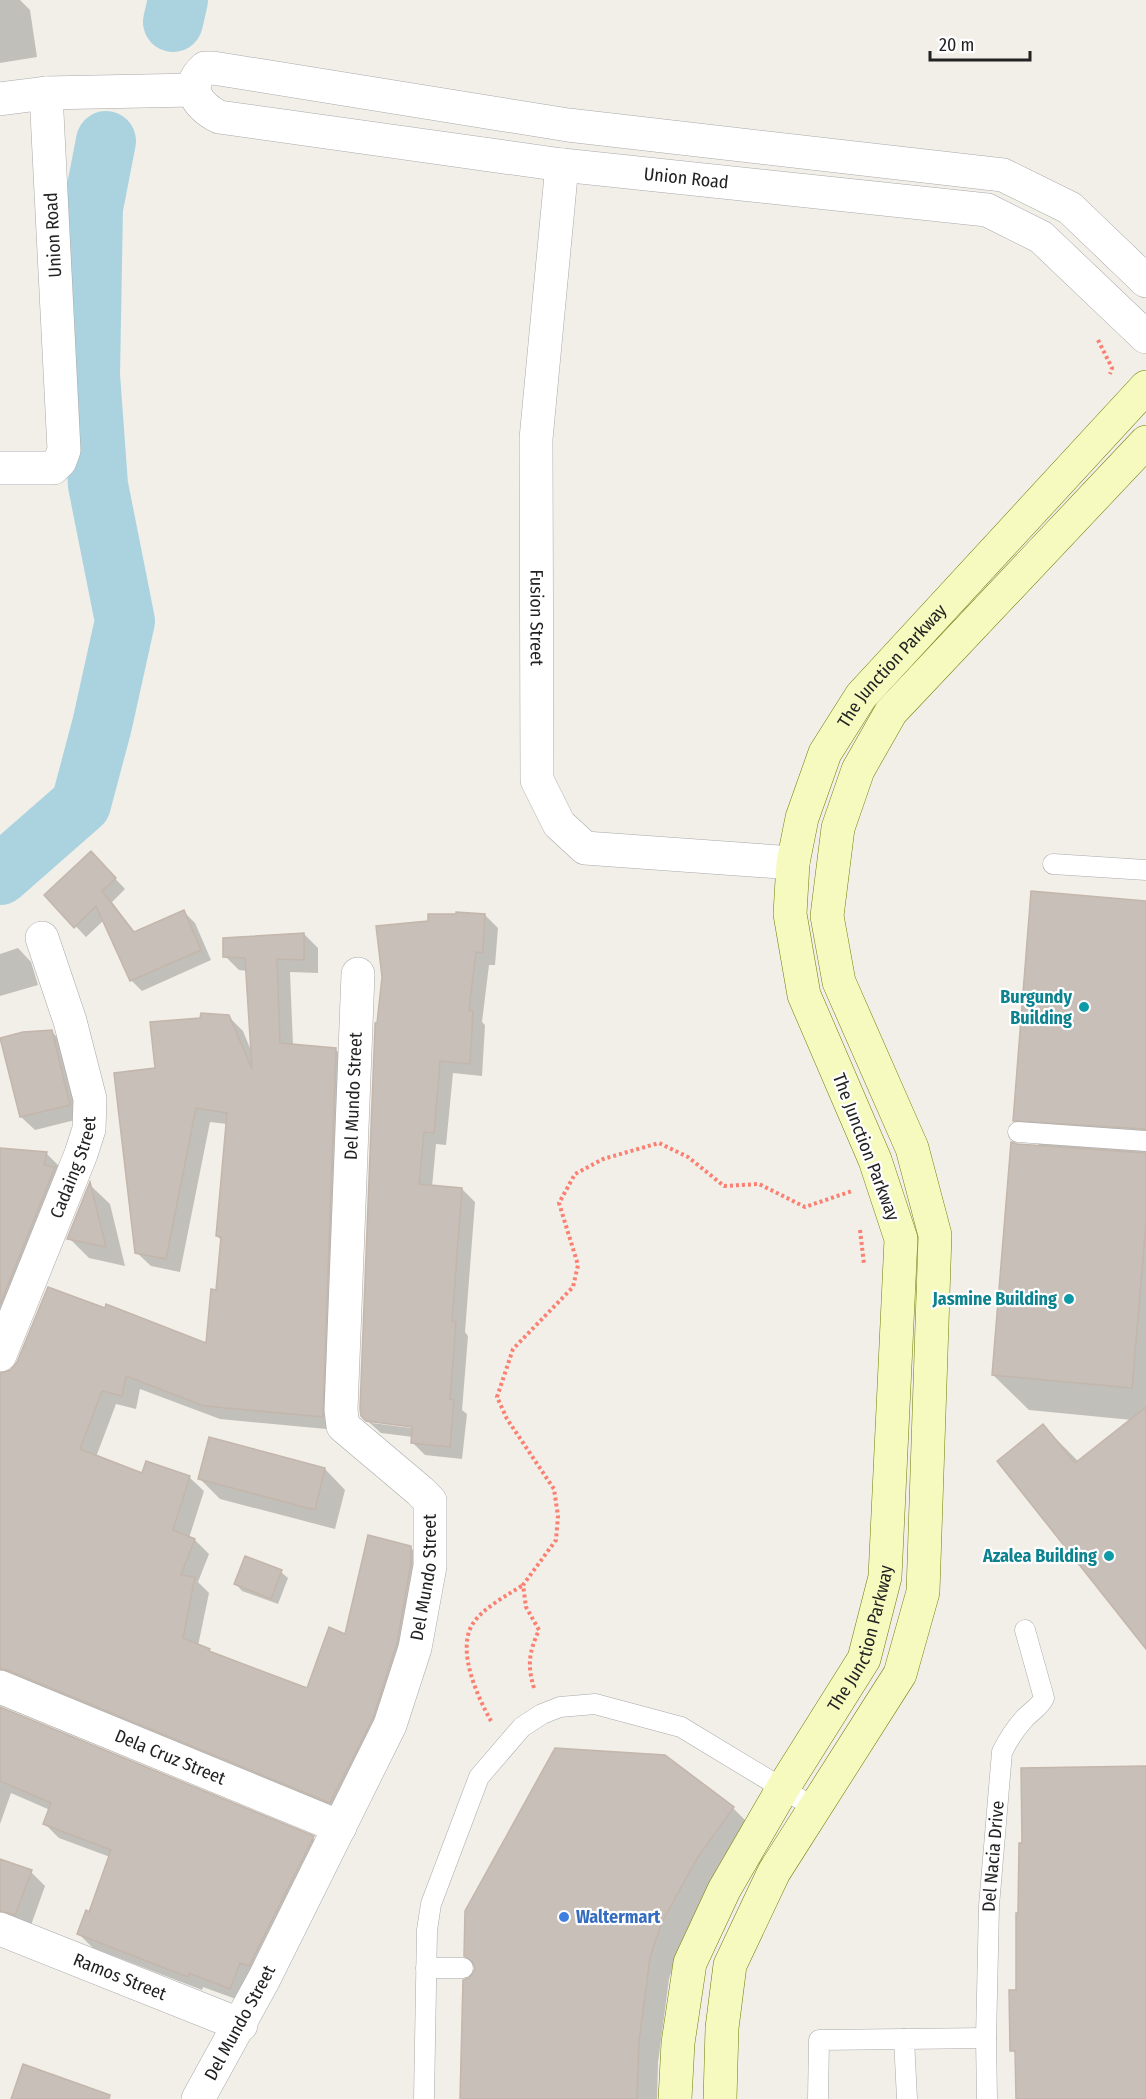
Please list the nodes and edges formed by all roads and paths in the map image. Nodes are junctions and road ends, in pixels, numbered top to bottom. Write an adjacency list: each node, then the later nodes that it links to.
1 (193, 90): 2 (street); 4 (street, Union Road); 5 (street)
2 (46, 93): 3 (street); 9 (street, Union Road)
3 (0, 99)
4 (562, 165): 6 (street, Union Road); 10 (street, Fusion Street)
5 (1146, 281)
6 (1146, 337)
7 (1146, 387): 10 (street, The Junction Parkway)
8 (1146, 441): 17 (street, The Junction Parkway)
9 (0, 468)
10 (793, 863): 18 (street, The Junction Parkway)
11 (1053, 864): 12 (lane)
12 (1146, 870)
13 (42, 938): 23 (street, Cadaing Street)
14 (358, 974): 32 (street, Del Mundo Street)
15 (1018, 1132): 16 (lane)
16 (1146, 1141)
17 (912, 1148): 18 (street); 27 (street, The Junction Parkway)
18 (875, 1160): 26 (street, The Junction Parkway)
19 (852, 1191): 20 (path)
20 (854, 1200)
21 (860, 1227): 22 (path)
22 (864, 1273)
23 (0, 1355)
24 (524, 1585): 29 (path)
25 (1025, 1630): 37 (lane, Del Nacia Drive)
26 (864, 1659): 27 (street); 30 (street, The Junction Parkway)
27 (900, 1674): 31 (street, The Junction Parkway)
28 (0, 1687): 32 (street, Dela Cruz Street)
29 (505, 1745): 30 (lane); 34 (lane)
30 (783, 1788): 31 (lane); 41 (street, The Junction Parkway)
31 (815, 1808): 42 (street, The Junction Parkway)
32 (340, 1827): 36 (street, Del Mundo Street)
33 (0, 1929): 36 (street, Ramos Street)
34 (426, 1968): 35 (lane); 40 (lane)
35 (464, 1968)
36 (241, 2025): 39 (street, Del Mundo Street)
37 (986, 2038): 38 (lane); 45 (lane, Del Nacia Drive)
38 (904, 2039): 43 (lane); 44 (lane)
39 (198, 2099)
40 (424, 2099)
41 (675, 2099)
42 (720, 2099)
43 (819, 2099)
44 (907, 2099)
45 (987, 2099)

